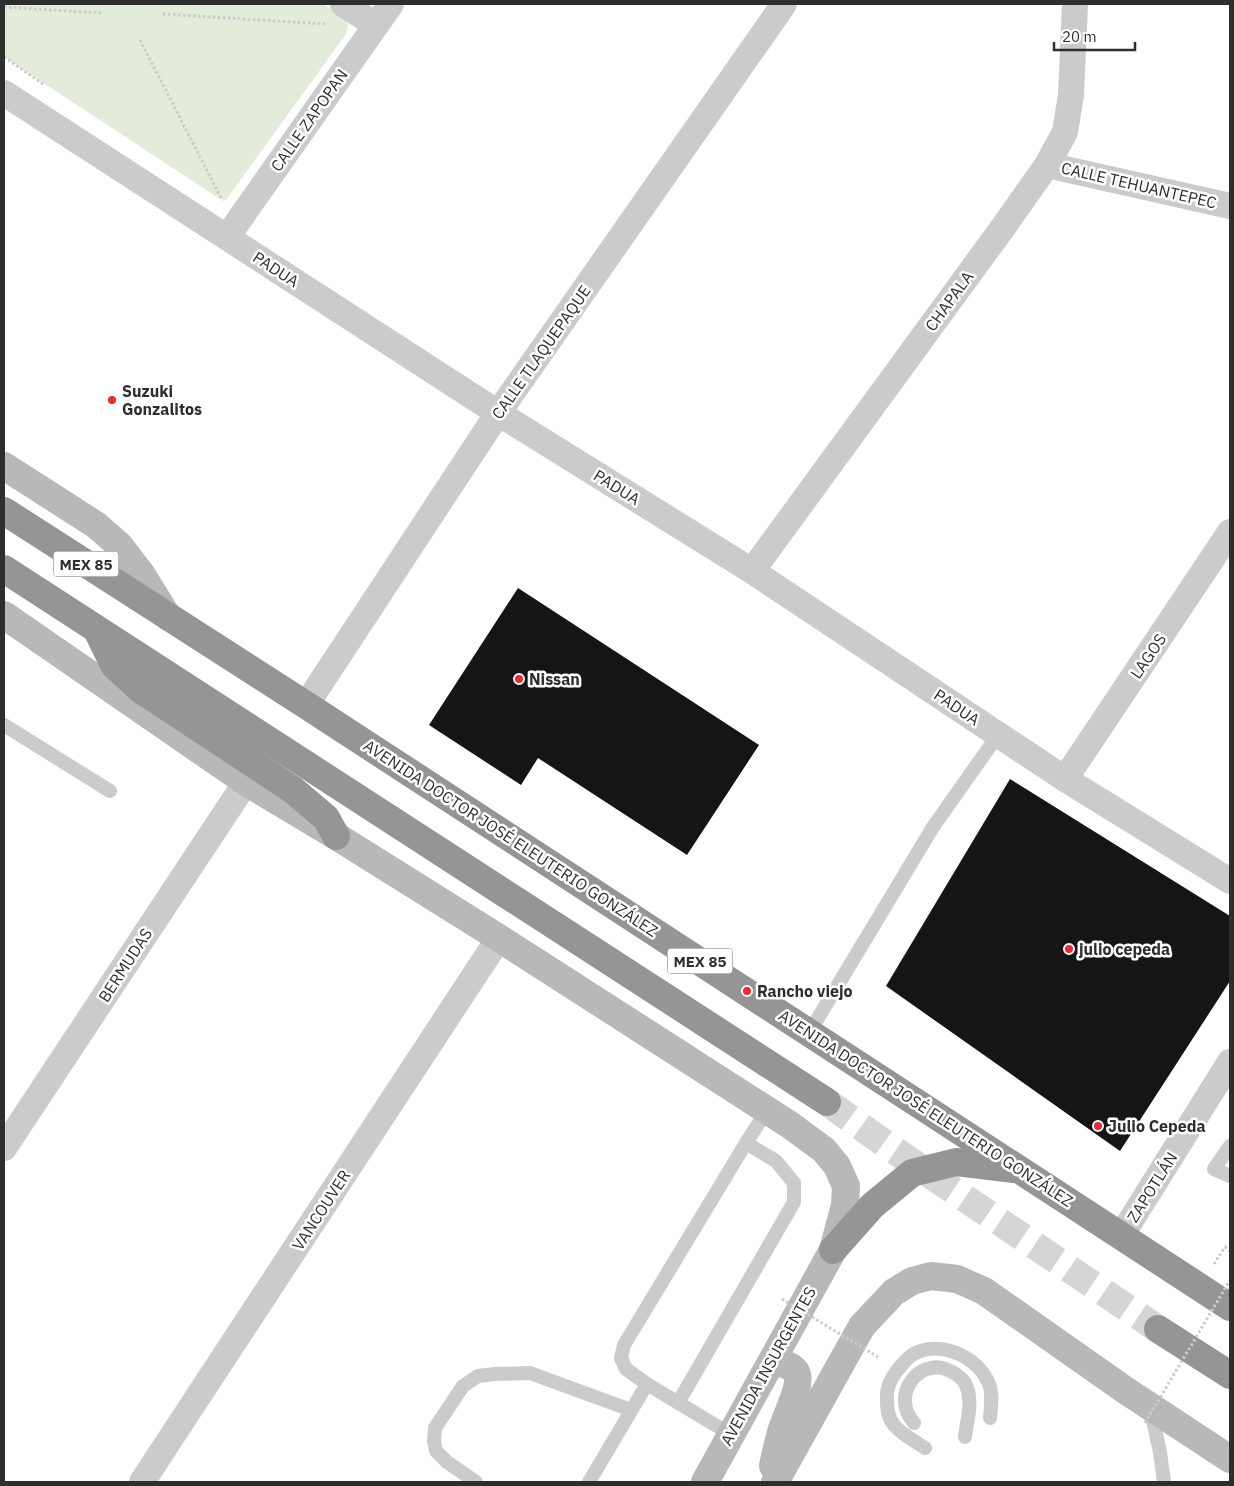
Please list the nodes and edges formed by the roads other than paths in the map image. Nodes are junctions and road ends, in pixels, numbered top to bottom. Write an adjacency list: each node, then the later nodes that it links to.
1 (391, 4): 5 (street, CALLE ZAPOPAN)
2 (784, 4): 10 (street, CALLE TLAQUEPAQUE)
3 (1075, 4): 7 (street, CHAPALA)
4 (336, 14): 5 (street)
5 (376, 25): 9 (street, CALLE ZAPOPAN)
6 (4, 93): 9 (street, PADUA)
7 (1047, 164): 8 (street, CALLE TEHUANTEPEC); 15 (street, CHAPALA)
8 (1230, 206)
9 (227, 237): 10 (street, PADUA)
10 (498, 413): 15 (street, PADUA); 19 (street, CALLE TLAQUEPAQUE)
11 (4, 466): 17 (main road, AVENIDA DOCTOR JOSÉ ELEUTERIO GONZÁLEZ)
12 (4, 511): 17 (highway, AVENIDA DOCTOR JOSÉ ELEUTERIO GONZÁLEZ / MEX 85)
13 (1230, 532): 22 (street, LAGOS)
14 (4, 569): 18 (highway, MEX 85)
15 (752, 571): 21 (street, PADUA)
16 (4, 615): 23 (main road)
17 (168, 617): 19 (highway, AVENIDA DOCTOR JOSÉ ELEUTERIO GONZÁLEZ / MEX 85)
18 (96, 629): 25 (highway); 30 (highway, MEX 85)
19 (306, 705): 28 (highway, AVENIDA DOCTOR JOSÉ ELEUTERIO GONZÁLEZ / MEX 85)
20 (4, 725): 24 (lane)
21 (998, 735): 22 (street, PADUA); 28 (lane)
22 (1065, 779): 26 (street, PADUA)
23 (246, 782): 25 (main road); 34 (street, BERMUDAS)
24 (110, 791)
25 (336, 836): 27 (main road)
26 (1230, 881)
27 (499, 938): 31 (main road); 53 (street, VANCOUVER)
28 (809, 1032): 35 (highway, AVENIDA DOCTOR JOSÉ ELEUTERIO GONZÁLEZ / MEX 85)
29 (1230, 1062): 37 (street, ZAPOTLÁN)
30 (827, 1102)
31 (767, 1110): 32 (lane); 38 (main road)
32 (746, 1143): 43 (lane); 44 (lane)
33 (1230, 1146): 36 (lane)
34 (4, 1148)
35 (1021, 1170): 37 (highway, AVENIDA DOCTOR JOSÉ ELEUTERIO GONZÁLEZ / MEX 85); 38 (highway)
36 (1230, 1176)
37 (1121, 1236): 39 (highway, AVENIDA DOCTOR JOSÉ ELEUTERIO GONZÁLEZ / MEX 85)
38 (833, 1250): 41 (main road, AVENIDA INSURGENTES)
39 (1230, 1308)
40 (1158, 1329): 42 (highway)
41 (772, 1361): 49 (main road, AVENIDA INSURGENTES); 57 (main road)
42 (1230, 1375)
43 (646, 1384): 44 (lane); 45 (lane)
44 (678, 1403): 49 (lane)
45 (631, 1410): 54 (lane); 55 (lane)
46 (1147, 1414): 52 (main road); 58 (main road); 59 (lane)
47 (990, 1418): 51 (lane)
48 (914, 1423): 50 (lane)
49 (730, 1434): 56 (main road, AVENIDA INSURGENTES)
50 (965, 1437)
51 (925, 1448)
52 (1230, 1460)
53 (142, 1482)
54 (476, 1482)
55 (589, 1482)
56 (704, 1482)
57 (769, 1482)
58 (775, 1482)
59 (1164, 1482)

